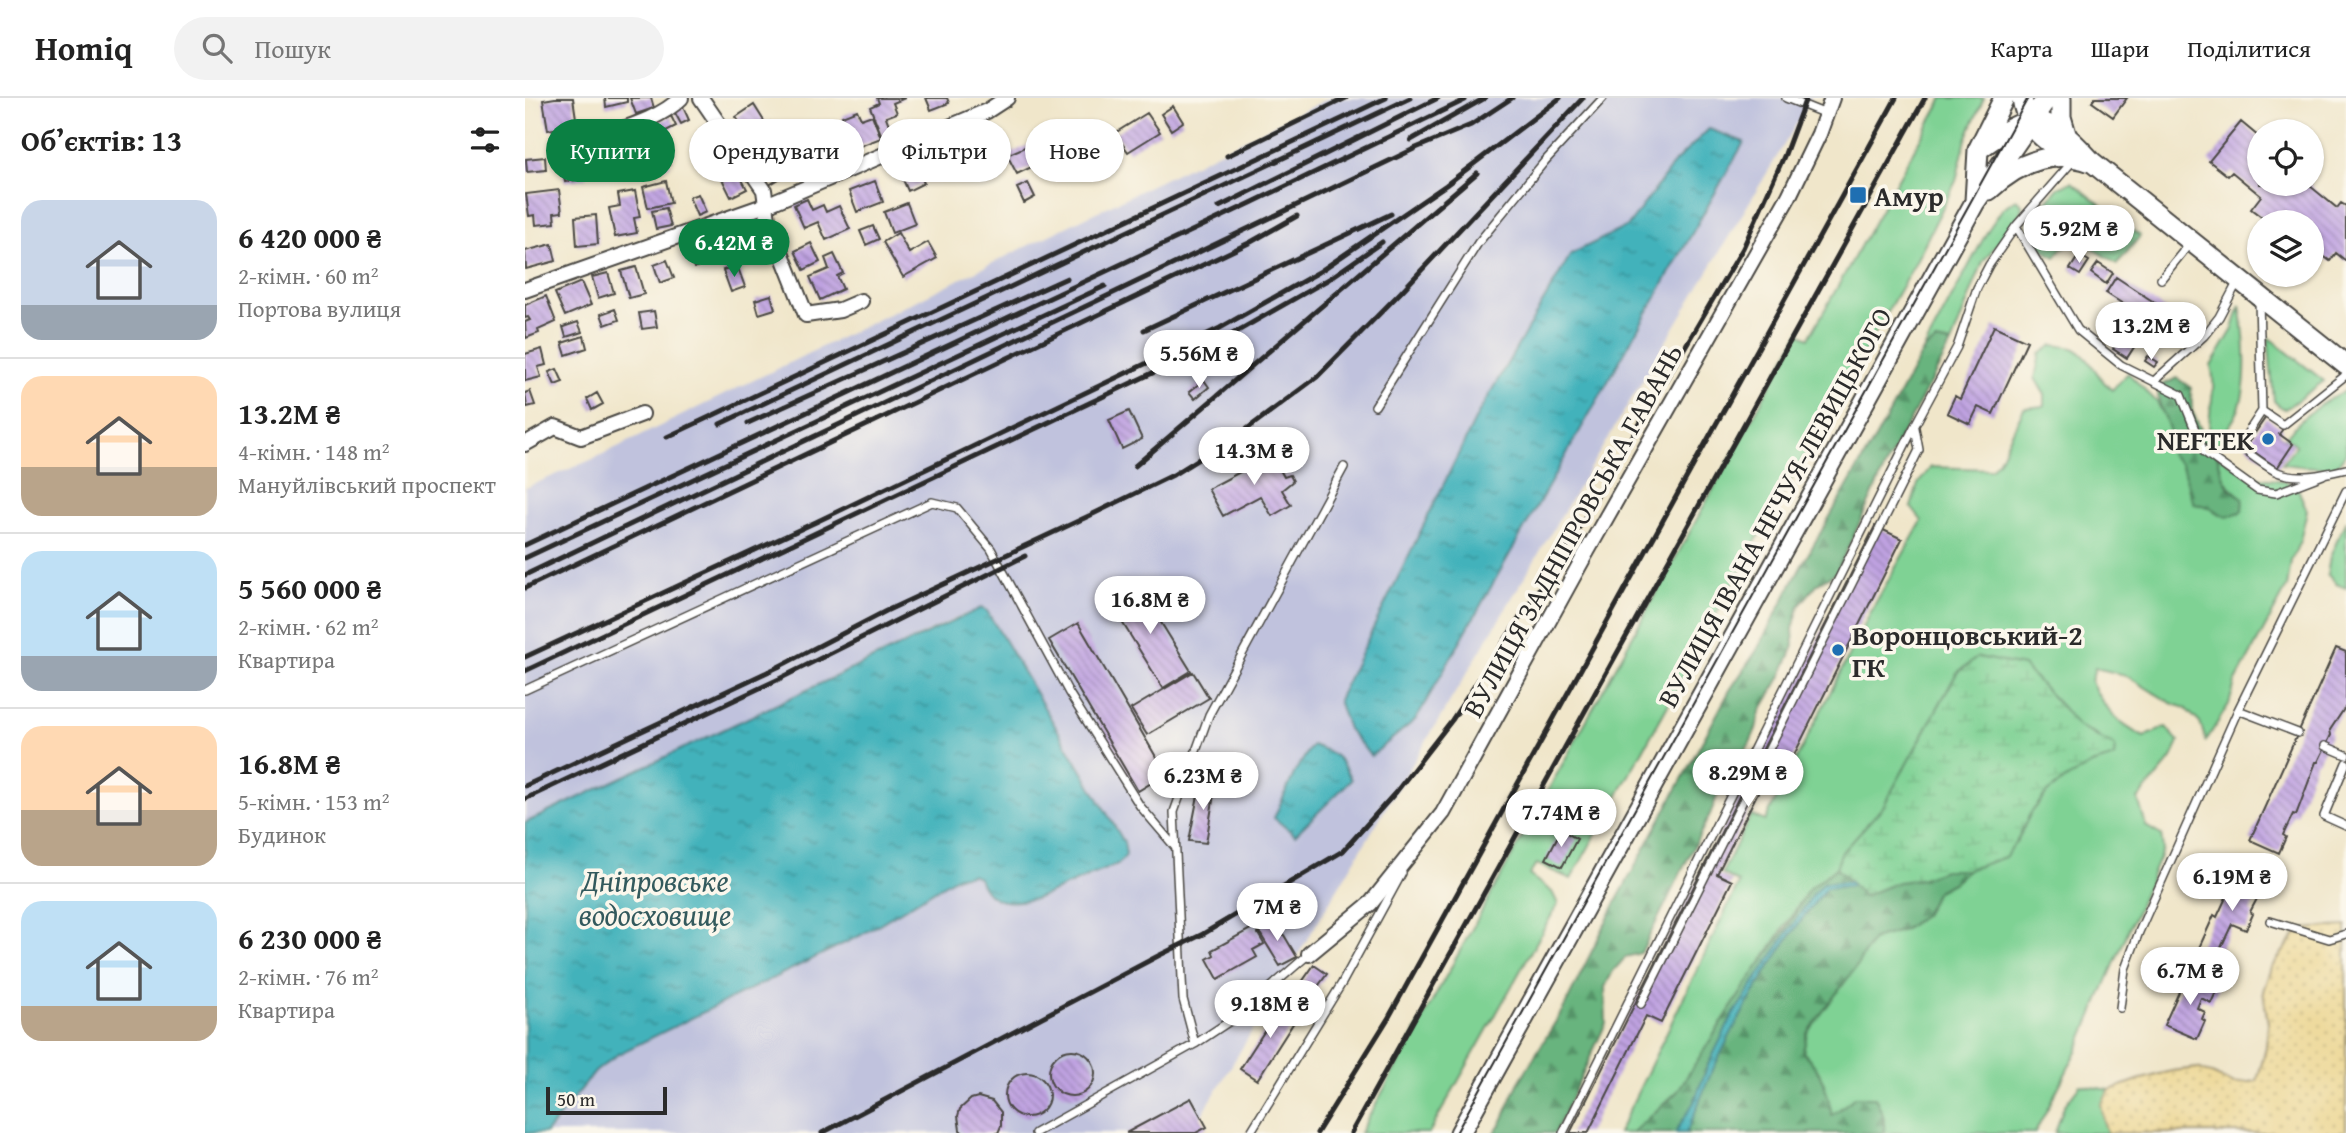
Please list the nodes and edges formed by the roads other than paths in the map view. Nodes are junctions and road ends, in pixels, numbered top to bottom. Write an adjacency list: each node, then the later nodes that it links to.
1 (681, 98): 13 (street)
2 (701, 98): 19 (street)
3 (1007, 98): 11 (street)
4 (1603, 98): 30 (lane)
5 (1786, 98): 12 (lane)
6 (1832, 98): 12 (street, ВУЛИЦЯ ЗАДНІПРОВСЬКА ГАВАНЬ)
7 (2004, 98): 16 (main road, ВУЛИЦЯ ІВАНА НЕЧУЯ-ЛЕВИЦЬКОГО)
8 (2022, 98): 14 (main road)
9 (2047, 98): 14 (main road, ВУЛИЦЯ ІВАНА НЕЧУЯ-ЛЕВИЦЬКОГО)
10 (2061, 98): 15 (main road)
11 (983, 104): 19 (street)
12 (1826, 114): 47 (street, ВУЛИЦЯ ЗАДНІПРОВСЬКА ГАВАНЬ)
13 (647, 119)
14 (2029, 122): 15 (main road); 16 (main road); 17 (main road); 18 (main road, ВУЛИЦЯ ІВАНА НЕЧУЯ-ЛЕВИЦЬКОГО)
15 (2066, 134): 17 (main road)
16 (1978, 150): 18 (main road, ВУЛИЦЯ ІВАНА НЕЧУЯ-ЛЕВИЦЬКОГО)
17 (2085, 159): 18 (main road); 20 (lane); 21 (main road)
18 (1975, 202): 56 (main road, ВУЛИЦЯ ІВАНА НЕЧУЯ-ЛЕВИЦЬКОГО)
19 (766, 205): 24 (street); 26 (street)
20 (2016, 226): 29 (lane); 33 (lane)
21 (2190, 242): 22 (lane); 23 (main road)
22 (2161, 279)
23 (2239, 281): 25 (main road); 29 (lane)
24 (525, 290)
25 (2258, 297): 27 (main road); 31 (lane)
26 (861, 301)
27 (2346, 365)
28 (2346, 375): 31 (lane)
29 (2154, 382): 37 (lane)
30 (1375, 406)
31 (2262, 411): 37 (lane)
32 (642, 414): 34 (street)
33 (1914, 427): 51 (lane); 57 (lane)
34 (525, 444)
35 (1344, 467): 46 (lane)
36 (2346, 469): 37 (lane)
37 (2323, 475)
38 (2346, 491): 40 (lane)
39 (525, 690): 46 (lane)
40 (2238, 710): 41 (lane); 52 (lane)
41 (2298, 733)
42 (2325, 747): 43 (lane)
43 (2346, 755)
44 (2346, 764): 45 (lane)
45 (2346, 826)
46 (1175, 848): 53 (lane)
47 (1412, 853): 50 (street, ВУЛИЦЯ ЗАДНІПРОВСЬКА ГАВАНЬ); 55 (lane)
48 (2270, 921): 49 (lane)
49 (2346, 934)
50 (1309, 954): 53 (lane)
51 (1641, 1004)
52 (2120, 1008)
53 (1195, 1044): 54 (lane)
54 (1035, 1133)
55 (1250, 1133)
56 (1460, 1133)
57 (1563, 1133)

